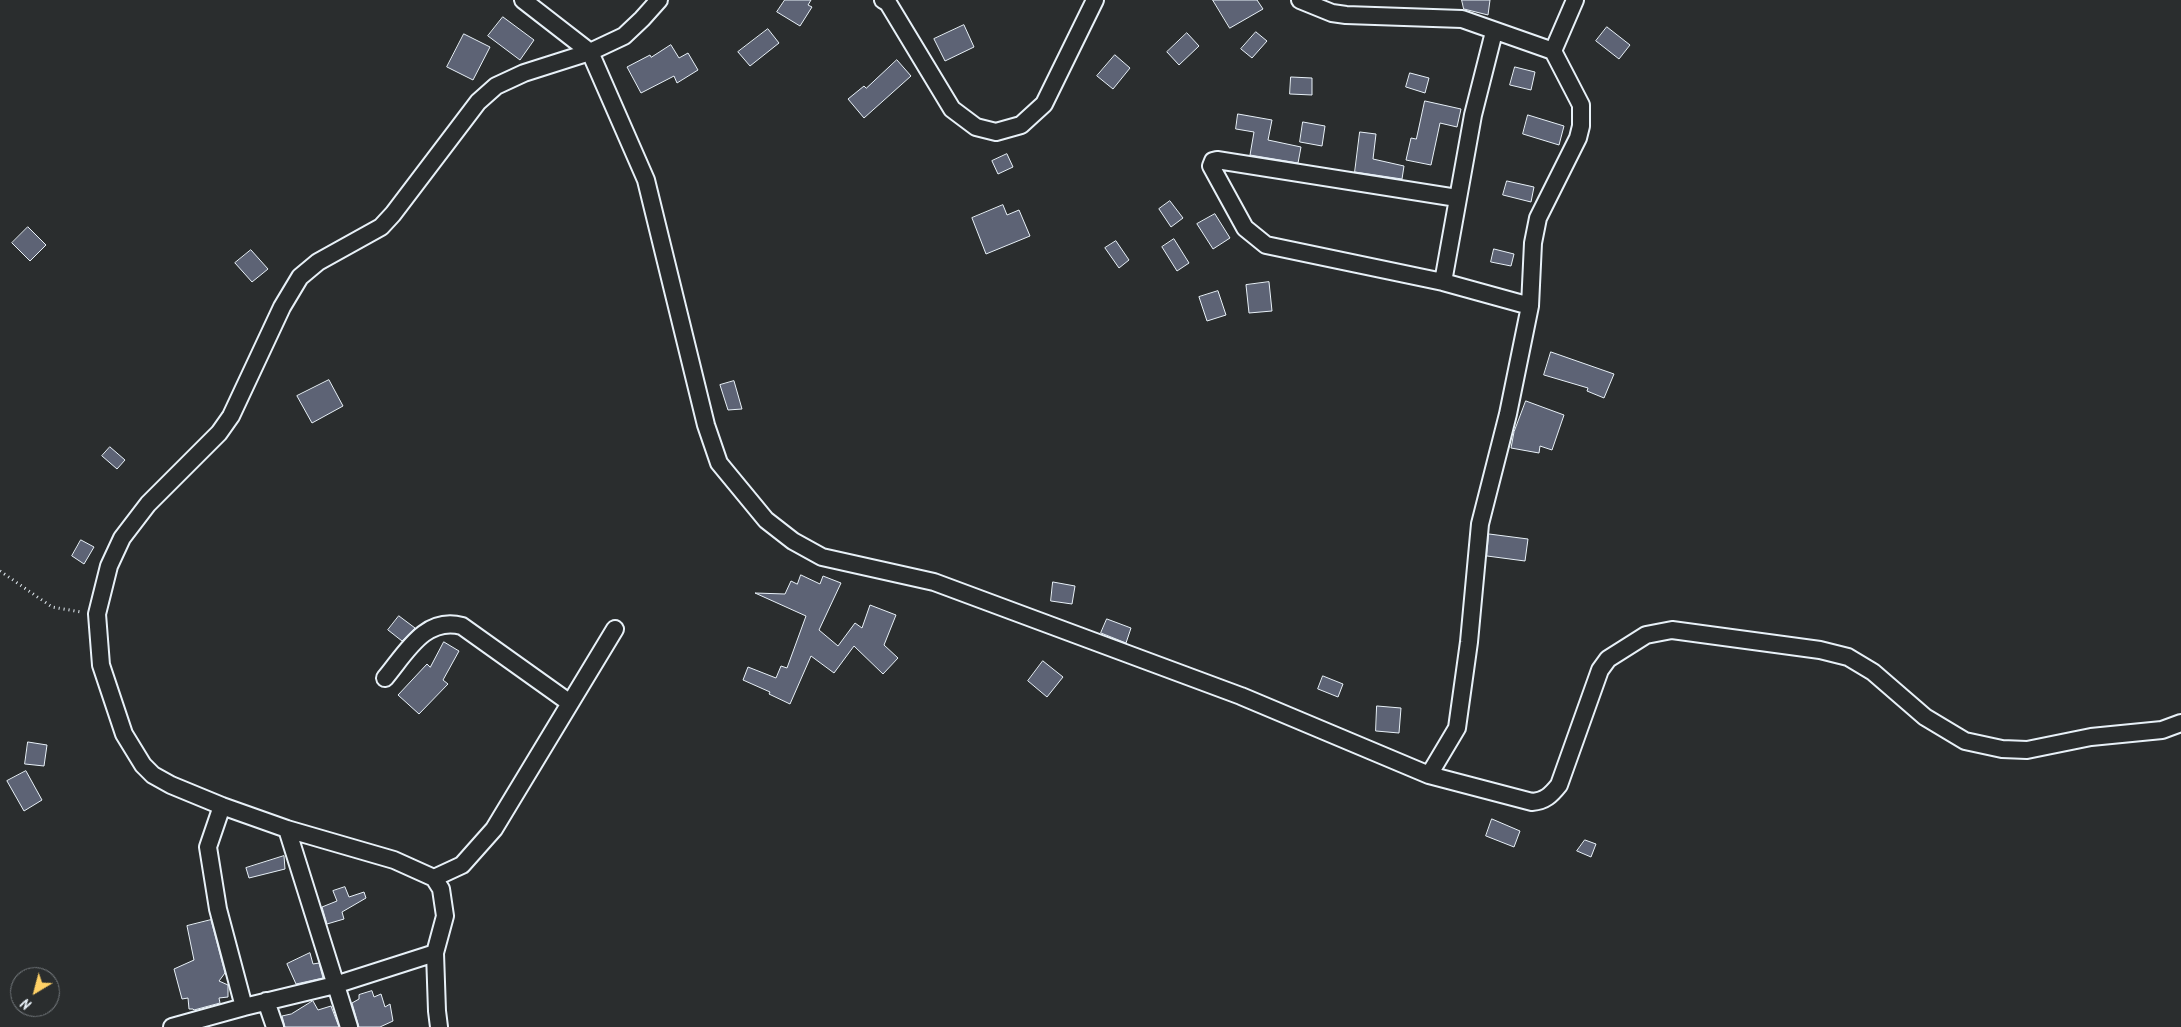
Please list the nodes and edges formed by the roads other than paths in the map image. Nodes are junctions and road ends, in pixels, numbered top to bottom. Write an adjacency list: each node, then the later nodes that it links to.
1 (523, 0): 10 (street)
2 (658, 0): 10 (street)
3 (883, 0): 4 (street)
4 (1095, 0)
5 (1300, 0): 7 (street)
6 (1575, 0): 9 (street)
7 (1334, 6): 8 (street)
8 (1494, 32): 9 (street); 11 (street)
9 (1552, 51): 13 (street)
10 (590, 52): 18 (street); 19 (street)
11 (1456, 198): 12 (street); 12 (street)
12 (1442, 282): 13 (street)
13 (1530, 306): 18 (street)
14 (615, 628): 16 (street)
15 (385, 678): 16 (street)
16 (570, 704): 21 (street)
17 (2181, 723): 18 (street)
18 (1429, 775)
19 (222, 806): 20 (street); 25 (street)
20 (287, 829): 21 (street); 23 (street)
21 (434, 878): 22 (street)
22 (435, 953): 23 (street); 30 (street)
23 (336, 985): 24 (street); 29 (street)
24 (266, 1001): 25 (street); 28 (street)
25 (244, 1006): 26 (street)
26 (191, 1024): 27 (street)
27 (172, 1027)
28 (275, 1027)
29 (349, 1027)
30 (439, 1027)

